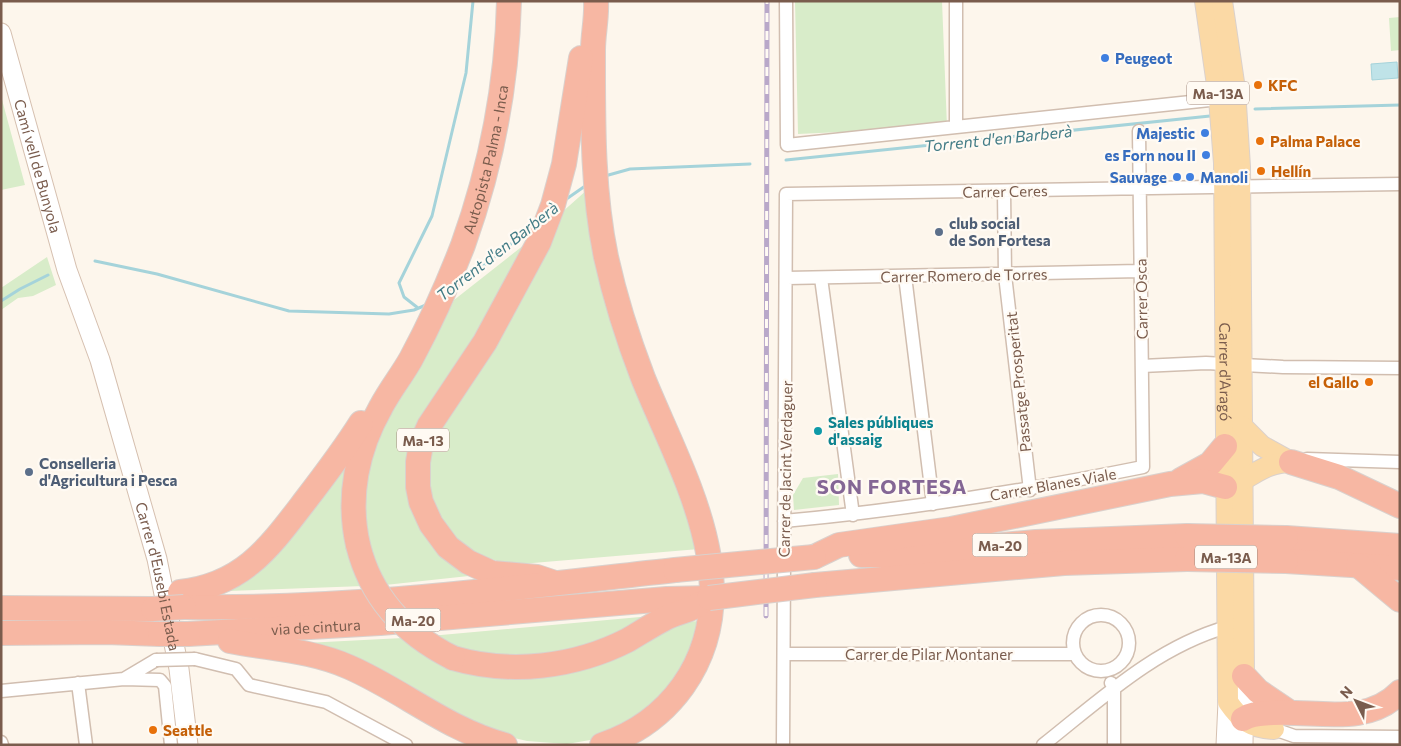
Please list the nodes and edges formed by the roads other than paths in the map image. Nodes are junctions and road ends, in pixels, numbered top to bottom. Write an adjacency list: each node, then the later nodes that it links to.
1 (509, 1): 25 (highway, Autopista Palma - Inca)
2 (586, 1): 47 (highway, Ma-13)
3 (596, 1): 10 (highway)
4 (605, 1): 10 (highway)
5 (786, 1): 12 (street)
6 (956, 1): 12 (street)
7 (1205, 1): 11 (main road, Carrer d'Aragó / Ma-13A)
8 (1222, 1): 15 (main road, Carrer d'Aragó / Ma-13A)
9 (1, 33): 19 (main road, Camí vell de Bunyola)
10 (593, 48): 73 (highway)
11 (1219, 99): 12 (street); 15 (main road, Carrer d'Aragó / Ma-13A)
12 (956, 126)
13 (1139, 131): 16 (street, Carrer Osca)
14 (1400, 184): 15 (street, Carrer Ceres)
15 (1232, 186): 16 (street, Carrer Ceres); 26 (main road, Carrer d'Aragó / Ma-13A)
16 (1139, 189): 17 (street, Carrer Ceres); 20 (street, Carrer Osca)
17 (1004, 191): 18 (street, Carrer Ceres); 21 (street, Passatge Prosperitat)
18 (786, 194): 23 (street, Carrer de Jacint Verdaguer)
19 (67, 270): 70 (main road, Carrer d'Eusebi Estada)
20 (1140, 271): 21 (street, Carrer Romero de Torres); 27 (street, Carrer Osca)
21 (1005, 275): 22 (street, Carrer Romero de Torres); 36 (street, Passatge Prosperitat)
22 (904, 276): 24 (street, Carrer Romero de Torres); 37 (street)
23 (787, 278): 24 (street, Carrer Romero de Torres); 40 (street, Carrer de Jacint Verdaguer)
24 (821, 278): 39 (street)
25 (435, 311): 48 (highway); 51 (highway, bridge)
26 (1233, 364): 27 (street); 28 (street); 29 (main road, Carrer d'Aragó / Ma-13A); 30 (main road, Carrer d'Aragó / Ma-13A)
27 (1142, 366): 33 (street, Carrer Osca)
28 (1400, 368)
29 (1242, 426): 31 (main road); 35 (main road, Carrer d'Aragó / Ma-13A)
30 (1225, 446): 34 (highway); 35 (main road, Carrer d'Aragó / Ma-13A)
31 (1291, 462): 32 (street); 35 (main road); 38 (highway)
32 (1400, 462)
33 (1143, 467): 36 (street, Carrer Blanes Viale)
34 (1170, 484): 35 (highway); 44 (highway)
35 (1237, 489): 52 (main road, Carrer d'Aragó / Ma-13A); 58 (main road, Carrer d'Aragó)
36 (1030, 490): 37 (street, Carrer Blanes Viale)
37 (933, 504): 39 (street, Carrer Blanes Viale)
38 (1400, 506)
39 (853, 515): 40 (street, Carrer Blanes Viale)
40 (784, 521): 55 (street, Carrer de Jacint Verdaguer)
41 (1400, 546): 43 (highway, Ma-20)
42 (1187, 548): 43 (highway, Ma-20, bridge); 44 (highway, Ma-20); 51 (highway, Ma-20, bridge)
43 (1286, 550): 45 (highway, Ma-20)
44 (814, 557): 47 (highway, Ma-20, bridge)
45 (1358, 565): 46 (highway, Ma-20); 49 (highway)
46 (1400, 568)
47 (555, 583): 48 (highway, via de cintura / Ma-20)
48 (182, 600): 50 (highway, Ma-20, bridge)
49 (1400, 600)
50 (1, 608)
51 (664, 610): 54 (highway, via de cintura / Ma-20)
52 (1227, 627): 61 (street); 65 (main road, Carrer d'Aragó / Ma-13A)
53 (1, 633): 54 (highway, via de cintura / Ma-20, bridge)
54 (192, 634): 72 (highway)
55 (784, 654): 56 (street, Carrer de Pilar Montaner); 74 (street, Carrer de Jacint Verdaguer)
56 (1075, 654): 57 (street); 57 (street)
57 (1103, 672): 61 (street)
58 (1244, 676): 65 (main road, Carrer d'Aragó); 65 (highway)
59 (124, 678): 60 (street); 69 (street); 71 (street, bridge)
60 (78, 682): 62 (street); 68 (street)
61 (1114, 688): 75 (street); 76 (street)
62 (1, 690)
63 (1400, 692): 65 (highway)
64 (1400, 710): 65 (highway)
65 (1258, 718): 66 (street); 67 (main road)
66 (1400, 737)
67 (1235, 742)
68 (86, 745)
69 (170, 745)
70 (188, 745)
71 (406, 745)
72 (505, 745)
73 (602, 745)
74 (783, 745)
75 (1043, 745)
76 (1114, 745)

